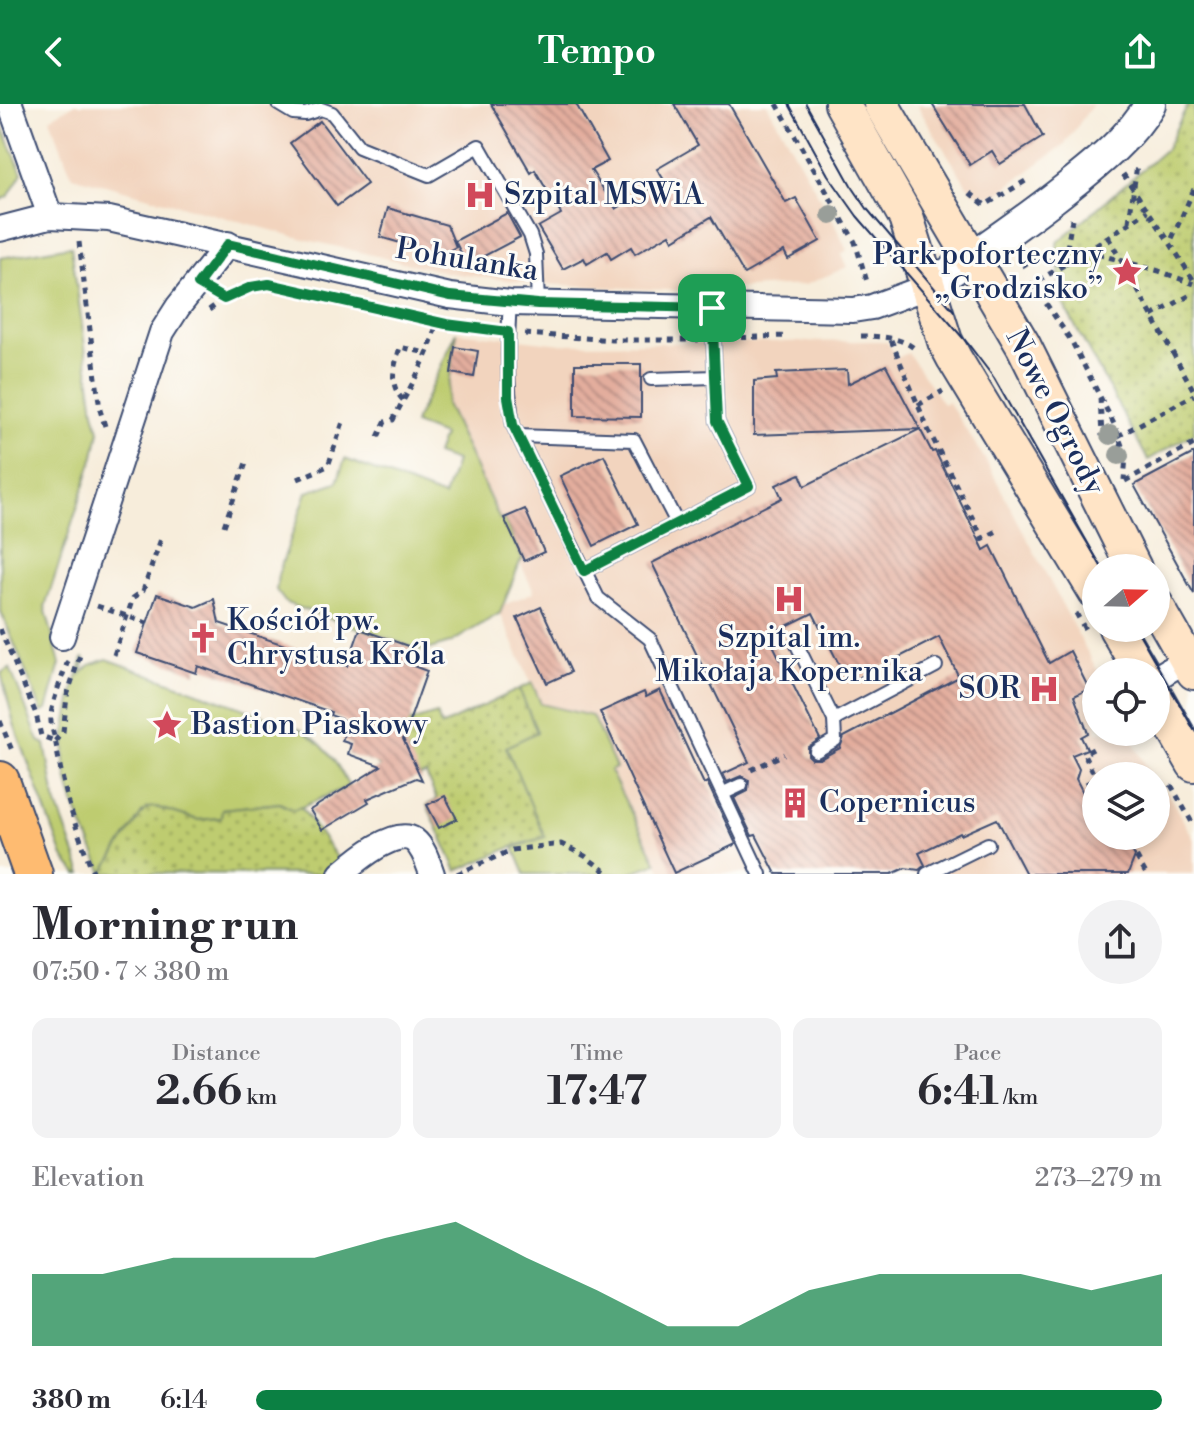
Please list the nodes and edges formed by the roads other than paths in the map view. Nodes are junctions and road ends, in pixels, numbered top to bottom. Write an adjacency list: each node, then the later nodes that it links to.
1 (10, 104): 6 (street)
2 (278, 104): 12 (lane)
3 (842, 104): 10 (main road, Nowe Ogrody)
4 (881, 104): 9 (main road, Nowe Ogrody)
5 (1150, 104): 9 (street)
6 (50, 216): 7 (street, Pohulanka); 8 (street, Pohulanka)
7 (0, 229)
8 (228, 244): 11 (street, Pohulanka); 22 (street)
9 (973, 257): 10 (street); 18 (main road, Nowe Ogrody)
10 (929, 286): 13 (street, Pohulanka); 19 (main road, Nowe Ogrody)
11 (510, 303): 12 (street, Pohulanka); 16 (lane)
12 (538, 304): 13 (street, Pohulanka)
13 (712, 308): 14 (lane)
14 (715, 377): 15 (lane); 17 (lane)
15 (651, 379)
16 (518, 436): 17 (lane); 20 (lane)
17 (677, 523): 20 (lane)
18 (1127, 554)
19 (1082, 569)
20 (584, 571): 33 (lane)
21 (1170, 627): 24 (main road)
22 (73, 641)
23 (796, 643): 27 (lane)
24 (1192, 662): 26 (street)
25 (936, 666): 27 (lane)
26 (1170, 672)
27 (834, 720): 29 (lane)
28 (1170, 722): 30 (main road)
29 (816, 751)
30 (1194, 764)
31 (0, 781): 36 (main road)
32 (741, 785): 33 (lane)
33 (724, 793): 35 (lane)
34 (988, 844): 39 (lane)
35 (758, 872)
36 (33, 874)
37 (341, 874): 38 (street)
38 (432, 874)
39 (927, 874)

